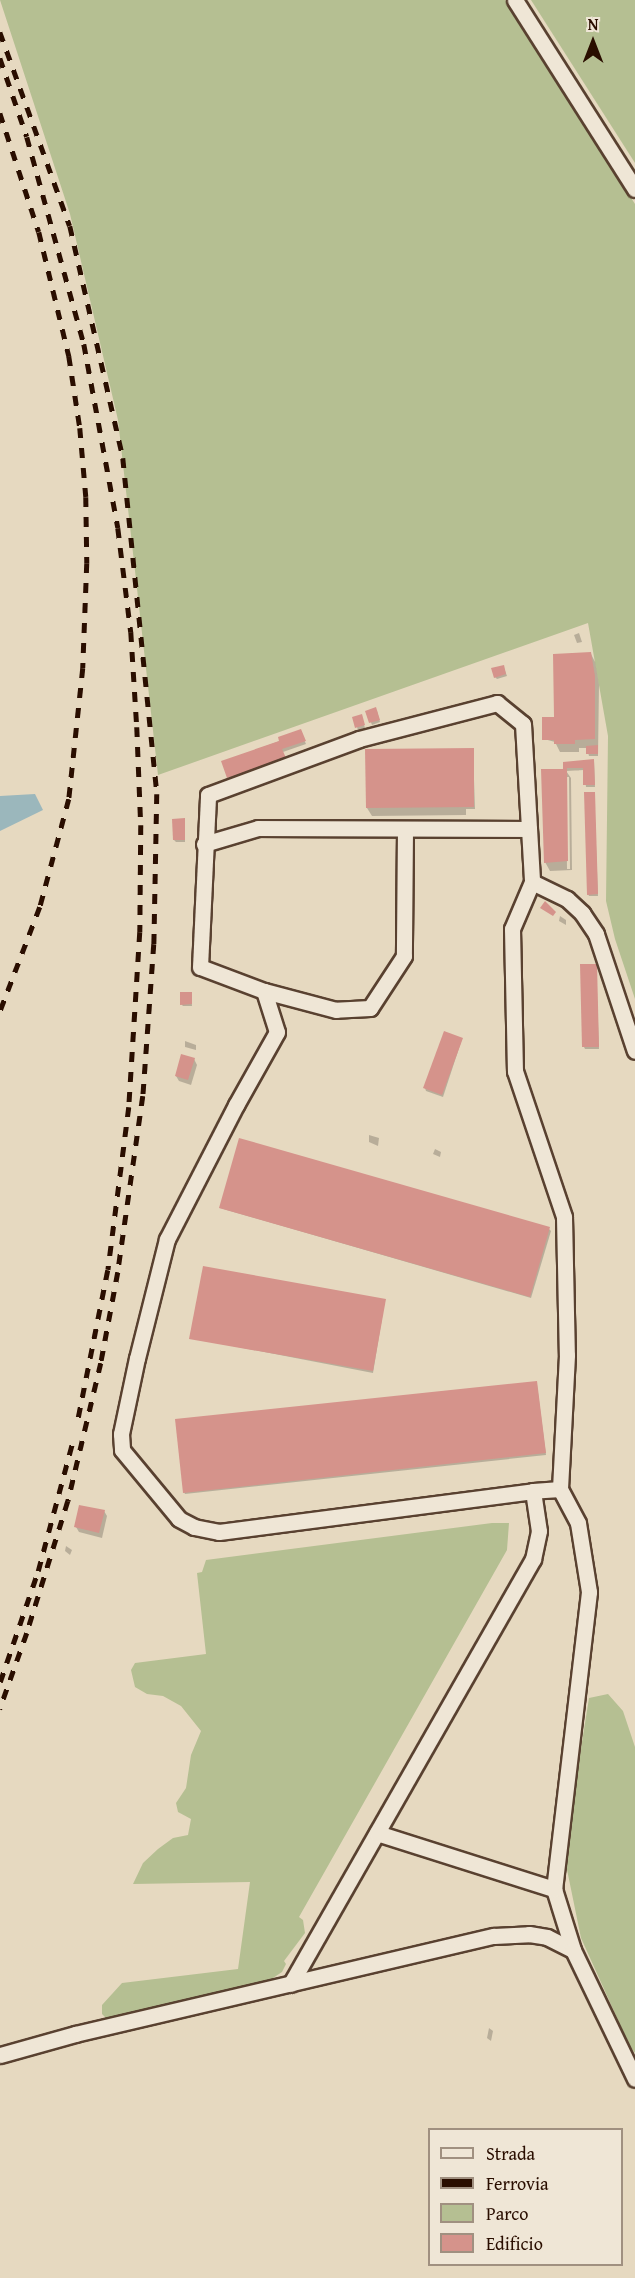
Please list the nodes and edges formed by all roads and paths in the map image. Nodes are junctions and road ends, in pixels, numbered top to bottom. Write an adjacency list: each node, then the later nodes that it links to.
1 (514, 0): 2 (street)
2 (635, 189)
3 (529, 829): 4 (street); 5 (street); 6 (street)
4 (405, 830): 5 (street); 7 (street)
5 (204, 844): 7 (street)
6 (532, 882): 8 (street); 9 (street)
7 (264, 992): 10 (street)
8 (635, 1051)
9 (560, 1489): 10 (street); 12 (street)
10 (533, 1491): 11 (street)
11 (377, 1833): 12 (street); 14 (street)
12 (554, 1889): 13 (street)
13 (573, 1950): 14 (street); 16 (street)
14 (291, 1984): 15 (street)
15 (0, 2055)
16 (635, 2079)

